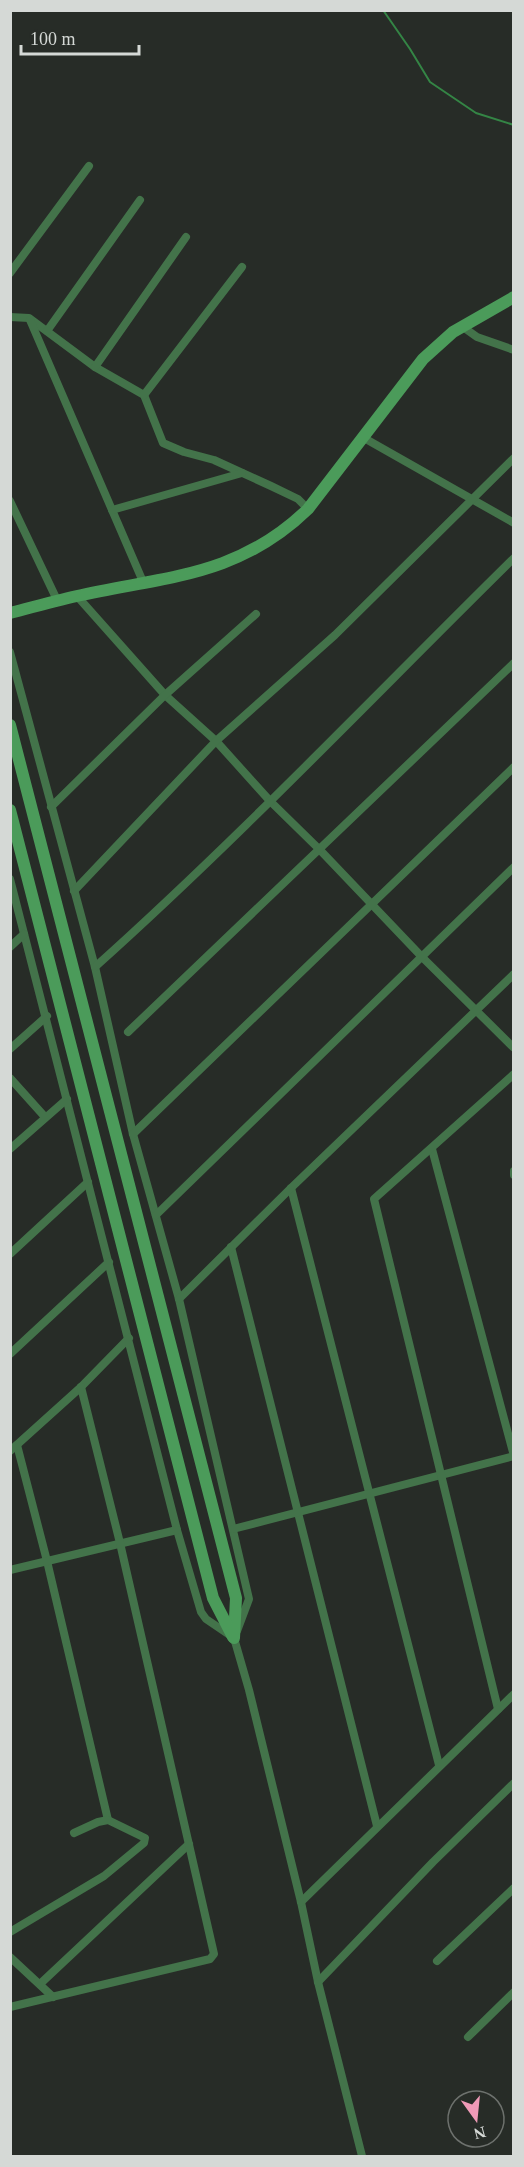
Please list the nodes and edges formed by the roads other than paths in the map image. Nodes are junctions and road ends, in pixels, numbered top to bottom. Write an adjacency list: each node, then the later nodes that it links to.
1 (88, 166): 5 (street)
2 (140, 200): 10 (street)
3 (186, 237): 12 (street)
4 (242, 267): 13 (street)
5 (10, 273)
6 (513, 297): 9 (street)
7 (10, 317): 8 (street)
8 (29, 318): 10 (street); 19 (street)
9 (463, 327): 11 (street); 14 (street)
10 (47, 332): 12 (street)
11 (513, 350)
12 (95, 367): 13 (street)
13 (144, 395): 16 (street)
14 (364, 438): 17 (street); 20 (street)
15 (513, 458): 17 (street)
16 (242, 473): 19 (street); 20 (street)
17 (470, 500): 21 (street); 32 (street)
18 (10, 501): 25 (street)
19 (112, 510): 23 (street)
20 (308, 510): 23 (street)
21 (513, 523)
22 (513, 558): 34 (street)
23 (144, 584): 24 (street)
24 (77, 596): 25 (street); 30 (street)
25 (58, 602): 26 (street)
26 (10, 613)
27 (256, 614): 30 (street)
28 (10, 652): 35 (street)
29 (513, 663): 37 (street)
30 (165, 695): 32 (street); 35 (street)
31 (10, 725): 81 (street)
32 (216, 741): 34 (street); 40 (street)
33 (513, 767): 41 (street)
34 (270, 801): 37 (street); 45 (street)
35 (51, 807): 40 (street)
36 (10, 810): 81 (street)
37 (320, 850): 41 (street); 49 (street)
38 (513, 867): 44 (street)
39 (10, 879): 42 (street)
40 (74, 891): 45 (street)
41 (371, 904): 44 (street); 56 (street)
42 (24, 934): 43 (street); 48 (street)
43 (10, 947)
44 (422, 957): 47 (street); 63 (street)
45 (95, 967): 56 (street)
46 (513, 974): 47 (street)
47 (477, 1010): 50 (street); 62 (street)
48 (47, 1016): 51 (street); 54 (street)
49 (128, 1032)
50 (513, 1048)
51 (10, 1049)
52 (513, 1074): 58 (street)
53 (10, 1078): 55 (street)
54 (67, 1099): 55 (street); 61 (street)
55 (45, 1117): 57 (street)
56 (133, 1134): 63 (street)
57 (10, 1149)
58 (432, 1149): 72 (street); 73 (street)
59 (513, 1171): 60 (street)
60 (513, 1175)
61 (88, 1182): 65 (street); 66 (street)
62 (291, 1188): 64 (street); 74 (street)
63 (156, 1215): 67 (street)
64 (231, 1247): 67 (street); 75 (street)
65 (10, 1254)
66 (109, 1263): 68 (street); 69 (street)
67 (179, 1299): 76 (street)
68 (129, 1338): 70 (street); 77 (street)
69 (10, 1354)
70 (81, 1387): 71 (street); 78 (street)
71 (14, 1448): 79 (street)
72 (513, 1456): 73 (street)
73 (442, 1474): 74 (street); 83 (street)
74 (368, 1493): 75 (street); 84 (street)
75 (297, 1512): 76 (street); 87 (street)
76 (233, 1529): 81 (street)
77 (177, 1530): 78 (street); 81 (street)
78 (120, 1543): 79 (street); 89 (street)
79 (47, 1561): 80 (street); 86 (street)
80 (10, 1570)
81 (234, 1638): 91 (street)
82 (513, 1694): 83 (street)
83 (498, 1708): 84 (street)
84 (439, 1765): 87 (street)
85 (513, 1784): 95 (street)
86 (108, 1820): 88 (street); 92 (street)
87 (377, 1826): 91 (street)
88 (74, 1833)
89 (189, 1844): 96 (street); 98 (street)
90 (513, 1888): 94 (street)
91 (301, 1902): 95 (street)
92 (10, 1932)
93 (10, 1957): 96 (street)
94 (437, 1961)
95 (318, 1982): 101 (street)
96 (40, 1984): 98 (street)
97 (513, 1992): 100 (street)
98 (53, 1997): 99 (street)
99 (10, 2007)
100 (468, 2037)
101 (362, 2157)

